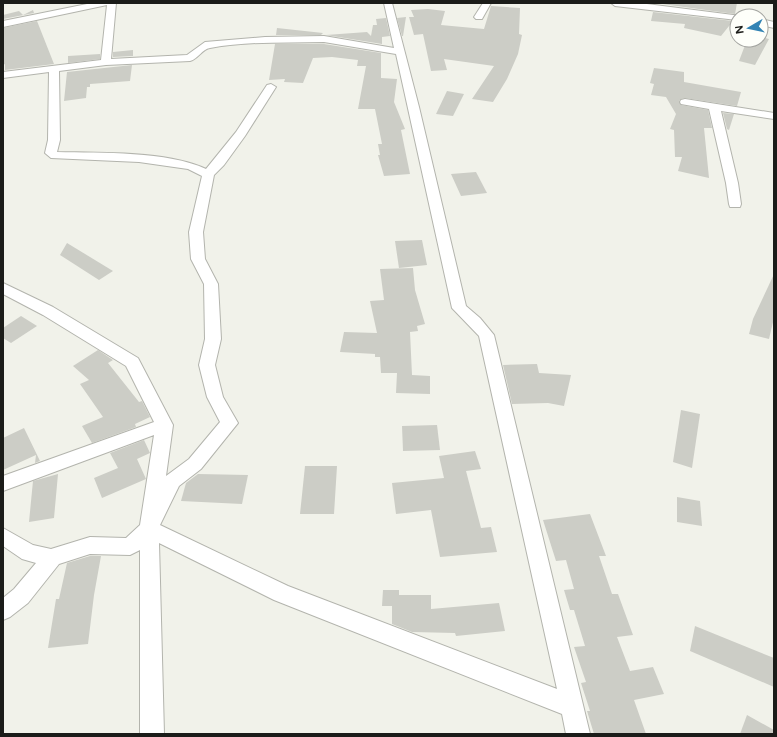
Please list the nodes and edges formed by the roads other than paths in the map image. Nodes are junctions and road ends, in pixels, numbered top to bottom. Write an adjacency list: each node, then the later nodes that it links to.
1 (106, 3): 8 (street)
2 (112, 3): 10 (street)
3 (388, 3): 9 (street)
4 (487, 3): 7 (street)
5 (615, 3): 6 (street)
6 (729, 16)
7 (479, 17)
8 (3, 24)
9 (401, 52): 10 (street); 26 (street)
10 (106, 62): 11 (street)
11 (54, 68): 12 (street); 17 (street)
12 (3, 75)
13 (271, 87): 17 (street)
14 (685, 102): 15 (street)
15 (714, 106): 16 (street); 18 (street)
16 (774, 116)
17 (208, 174): 22 (street)
18 (735, 204)
19 (3, 288): 20 (street)
20 (164, 425): 21 (street); 22 (street)
21 (3, 484)
22 (150, 529): 24 (street); 26 (street); 27 (street)
23 (3, 536): 24 (street)
24 (52, 558): 25 (street)
25 (3, 610)
26 (571, 706): 28 (street)
27 (152, 734)
28 (578, 734)

